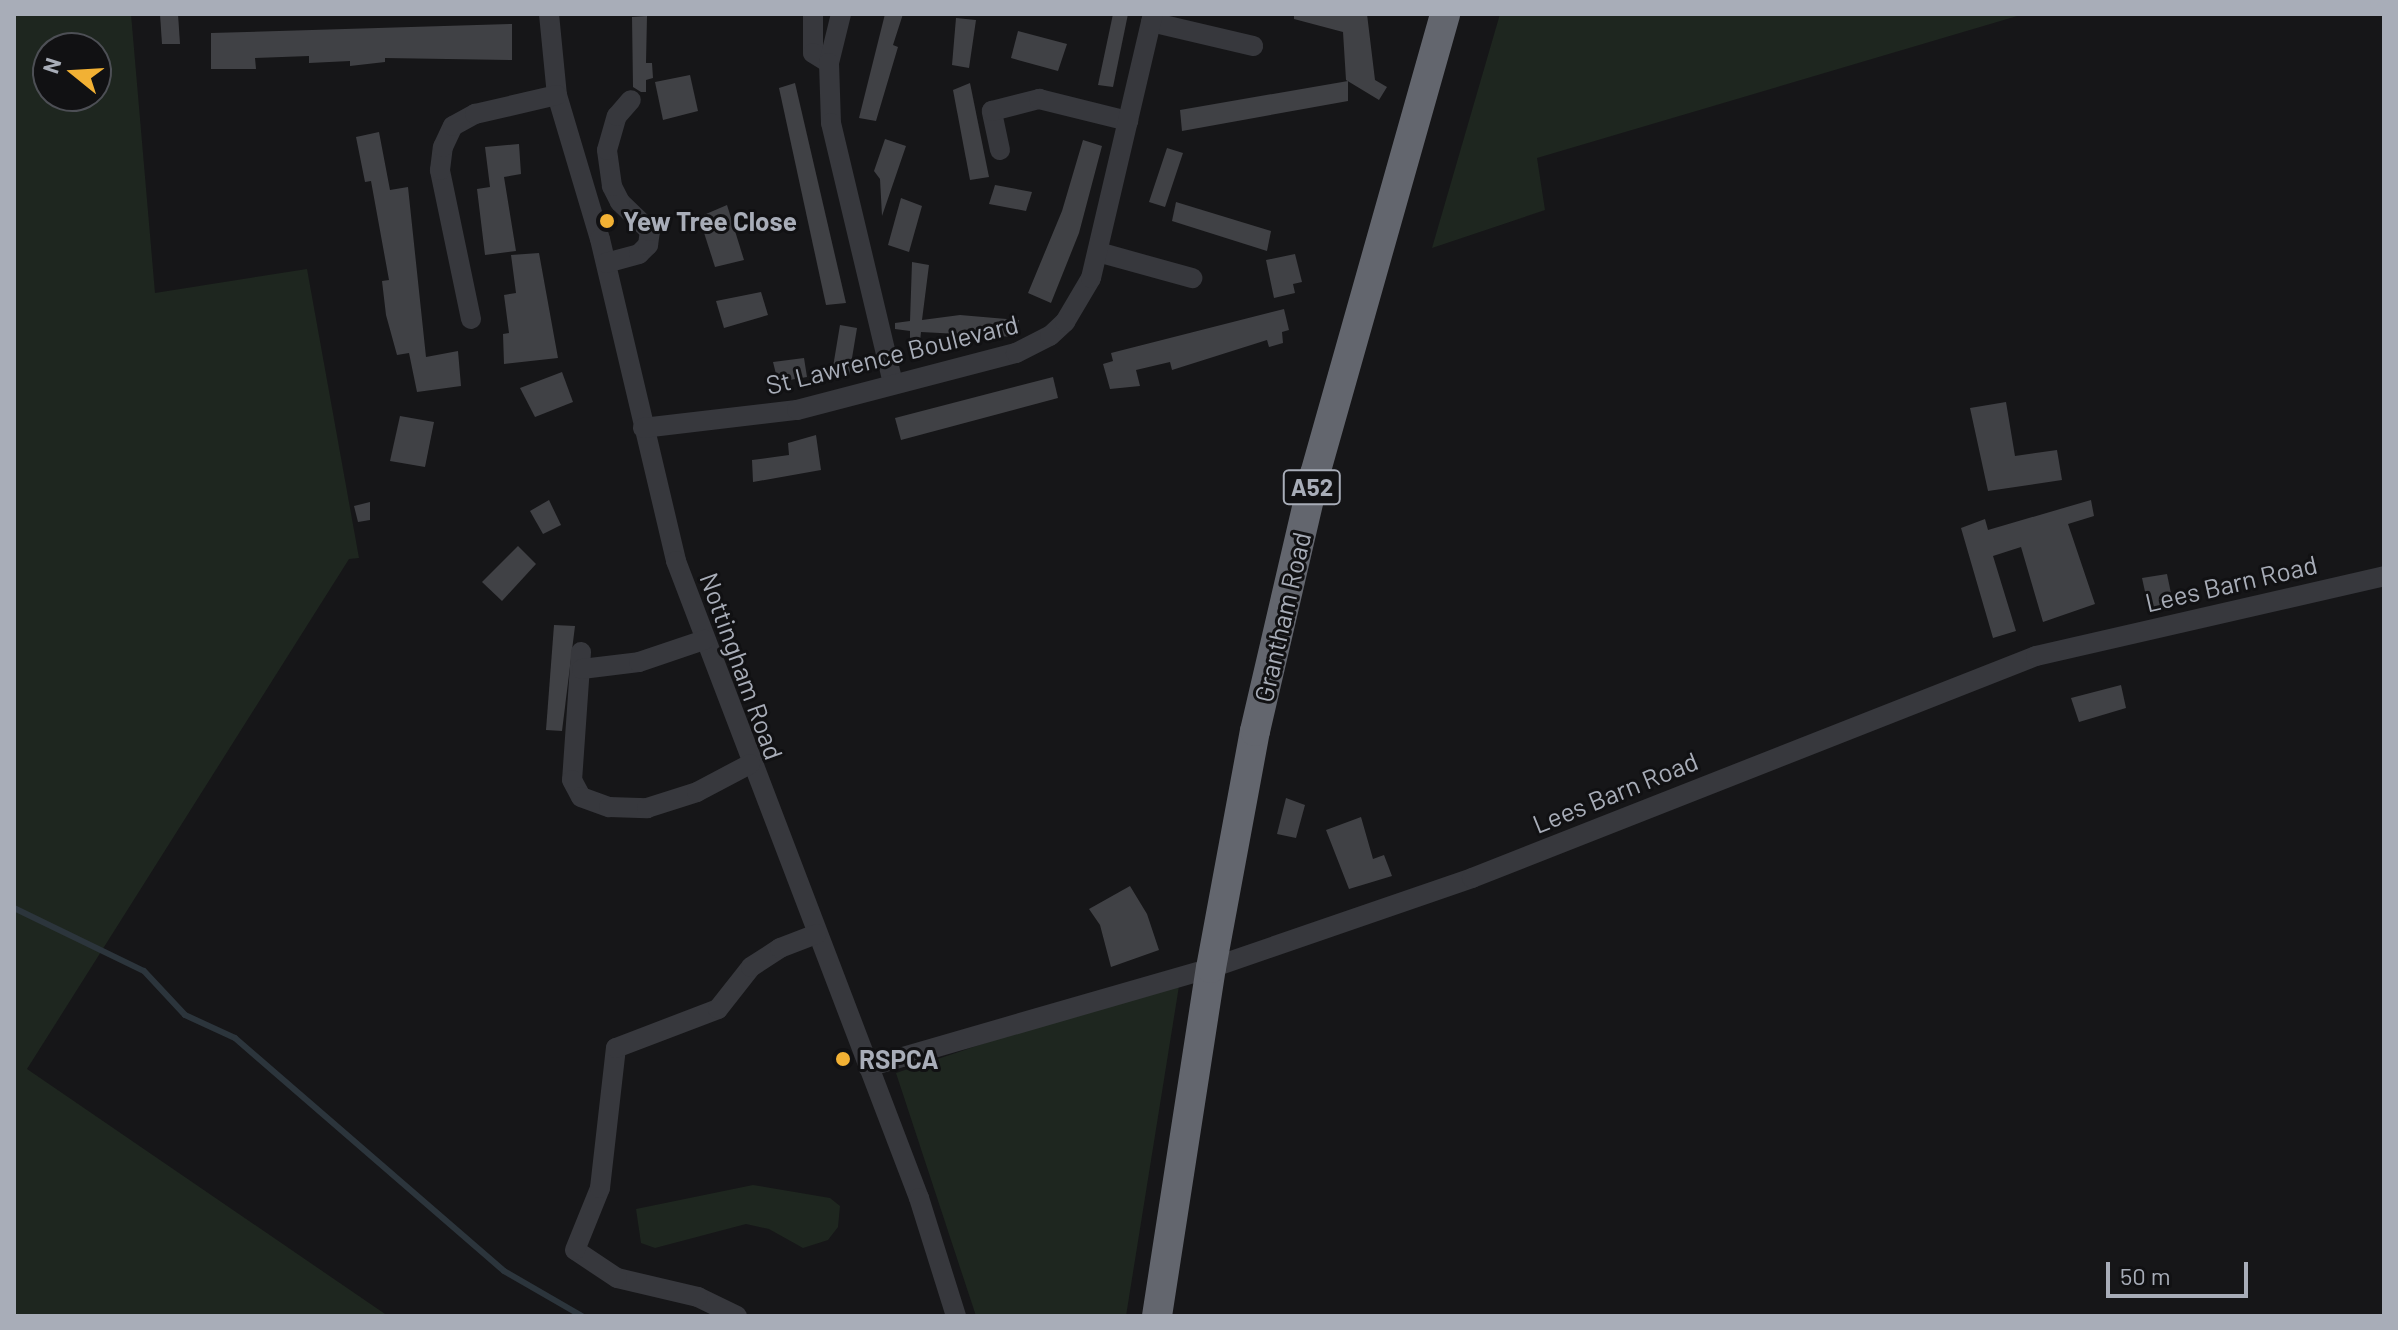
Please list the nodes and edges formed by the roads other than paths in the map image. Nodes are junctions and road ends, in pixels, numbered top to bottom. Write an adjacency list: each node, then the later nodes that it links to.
1 (549, 14): 8 (street, Nottingham Road)
2 (813, 14): 7 (street)
3 (841, 14): 7 (street)
4 (1445, 14): 24 (highway, Grantham Road / A52)
5 (1152, 18): 6 (street); 10 (street, St Lawrence Boulevard)
6 (1253, 46)
7 (829, 63): 18 (street)
8 (557, 95): 13 (street, Nottingham Road); 16 (street)
9 (631, 100): 13 (street)
10 (1128, 121): 11 (street); 12 (street, St Lawrence Boulevard)
11 (1000, 150)
12 (1098, 252): 14 (street); 18 (street, St Lawrence Boulevard)
13 (606, 263): 19 (street, Nottingham Road)
14 (1192, 278)
15 (488, 290): 16 (street)
16 (466, 294): 17 (street)
17 (471, 319)
18 (893, 384): 19 (street, St Lawrence Boulevard)
19 (643, 428): 21 (street, Nottingham Road)
20 (2384, 576): 24 (street, Lees Barn Road)
21 (704, 640): 22 (street, Nottingham Road); 22 (street)
22 (750, 764): 23 (street, Nottingham Road)
23 (816, 934): 25 (street, Nottingham Road); 27 (street)
24 (1211, 968): 25 (street, Lees Barn Road); 26 (highway, Grantham Road / A52)
25 (868, 1067): 28 (street, Nottingham Road)
26 (1171, 1232): 29 (highway, Grantham Road / A52); 30 (highway, Grantham Road / A52)
27 (737, 1316)
28 (956, 1316)
29 (1157, 1316)
30 (1172, 1316)

